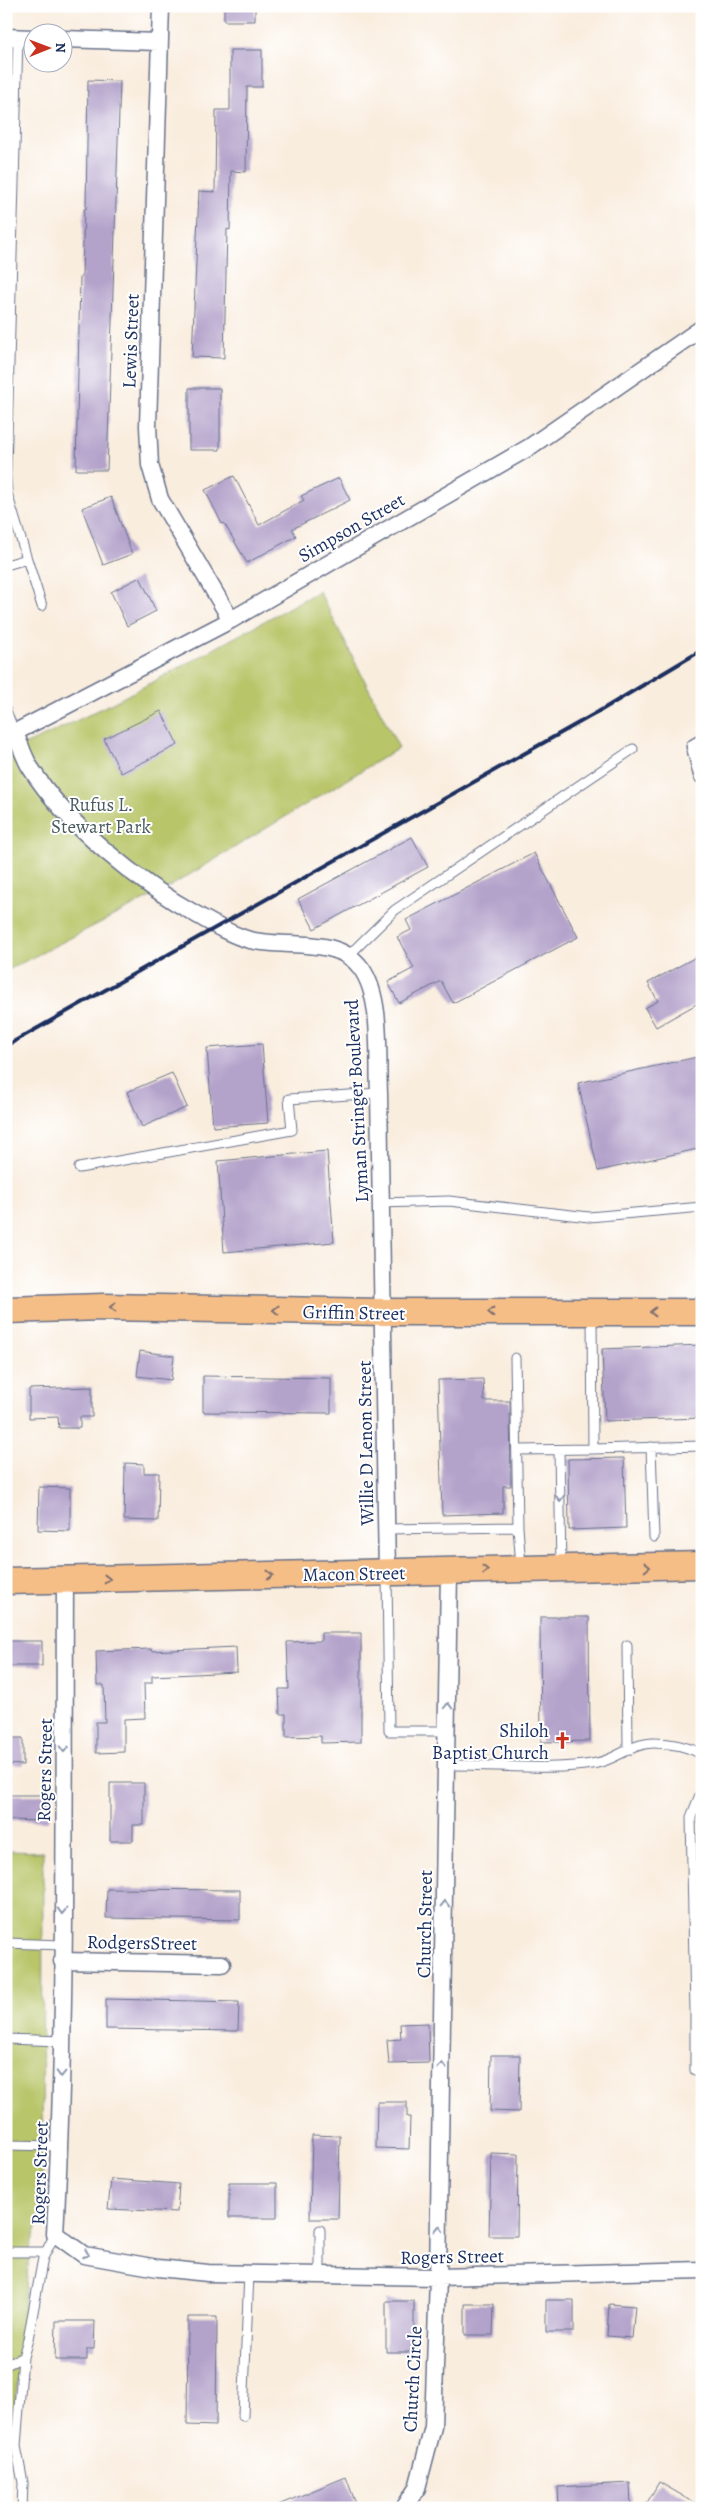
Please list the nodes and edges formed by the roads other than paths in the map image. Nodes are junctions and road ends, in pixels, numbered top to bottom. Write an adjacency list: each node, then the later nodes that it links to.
1 (161, 6): 4 (street, Lewis Street)
2 (19, 37): 6 (lane)
3 (72, 39): 4 (street)
4 (159, 42): 11 (street, Lewis Street)
5 (702, 328): 11 (street, Simpson Street)
6 (6, 473)
7 (6, 477): 8 (lane)
8 (27, 558): 9 (lane); 10 (lane)
9 (6, 565)
10 (42, 606)
11 (231, 620): 13 (street, Simpson Street)
12 (6, 711): 13 (lane)
13 (10, 735): 17 (street)
14 (699, 745): 16 (street)
15 (633, 749): 17 (lane)
16 (702, 775)
17 (348, 956): 18 (street, Lyman Stringer Boulevard)
18 (379, 1093): 19 (lane); 20 (street, Lyman Stringer Boulevard)
19 (79, 1168)
20 (380, 1203): 21 (lane); 23 (street, Lyman Stringer Boulevard)
21 (702, 1207)
22 (6, 1310): 23 (main road, Griffin Street, one-way to 22)
23 (383, 1312): 24 (main road, Griffin Street, one-way to 23); 33 (street, Willie D Lenon Street)
24 (592, 1312): 25 (main road, Griffin Street, one-way to 24); 29 (lane)
25 (702, 1312)
26 (515, 1358): 30 (lane)
27 (702, 1446): 28 (lane)
28 (651, 1447): 29 (lane); 34 (lane)
29 (593, 1449): 31 (lane)
30 (517, 1450): 31 (lane); 32 (lane)
31 (559, 1450): 37 (lane, one-way to 37)
32 (518, 1527): 33 (lane); 36 (lane)
33 (386, 1529): 39 (street, Willie D Lenon Street)
34 (654, 1537)
35 (702, 1565): 37 (main road, Macon Street, one-way to 35)
36 (521, 1569): 37 (main road, Macon Street); 38 (main road, Macon Street, one-way to 36)
37 (561, 1569)
38 (449, 1571): 39 (main road, Macon Street); 43 (street, Church Street, one-way to 38)
39 (387, 1572): 40 (main road, Macon Street, one-way to 39); 43 (lane)
40 (65, 1580): 41 (main road, Macon Street); 49 (street, Rogers Street, one-way to 49)
41 (6, 1581)
42 (627, 1645): 44 (lane)
43 (448, 1731): 46 (street, Church Street)
44 (628, 1749): 45 (lane); 46 (lane)
45 (702, 1754)
46 (447, 1765): 65 (street, Church Street, one-way to 46)
47 (702, 1790): 52 (lane)
48 (6, 1944): 49 (lane)
49 (62, 1945): 50 (street, Rogers Street)
50 (62, 1961): 51 (street, RodgersStreet); 54 (street, Rogers Street)
51 (222, 1964)
52 (698, 2012): 55 (lane)
53 (6, 2039): 54 (lane)
54 (62, 2041): 57 (street, Rogers Street, one-way to 57)
55 (702, 2071)
56 (6, 2145): 57 (lane)
57 (60, 2146): 59 (street, Rogers Street)
58 (320, 2230): 64 (lane)
59 (55, 2234): 61 (lane); 63 (street, Rogers Street, one-way to 63)
60 (6, 2252): 61 (lane)
61 (46, 2252): 66 (lane)
62 (702, 2270): 65 (street, Rogers Street)
63 (249, 2273): 64 (street, Rogers Street); 68 (lane)
64 (320, 2275): 65 (street, Rogers Street)
65 (438, 2277): 70 (street, Church Circle)
66 (22, 2357): 67 (lane); 69 (lane)
67 (6, 2365)
68 (243, 2416)
69 (22, 2508)
70 (404, 2508)

